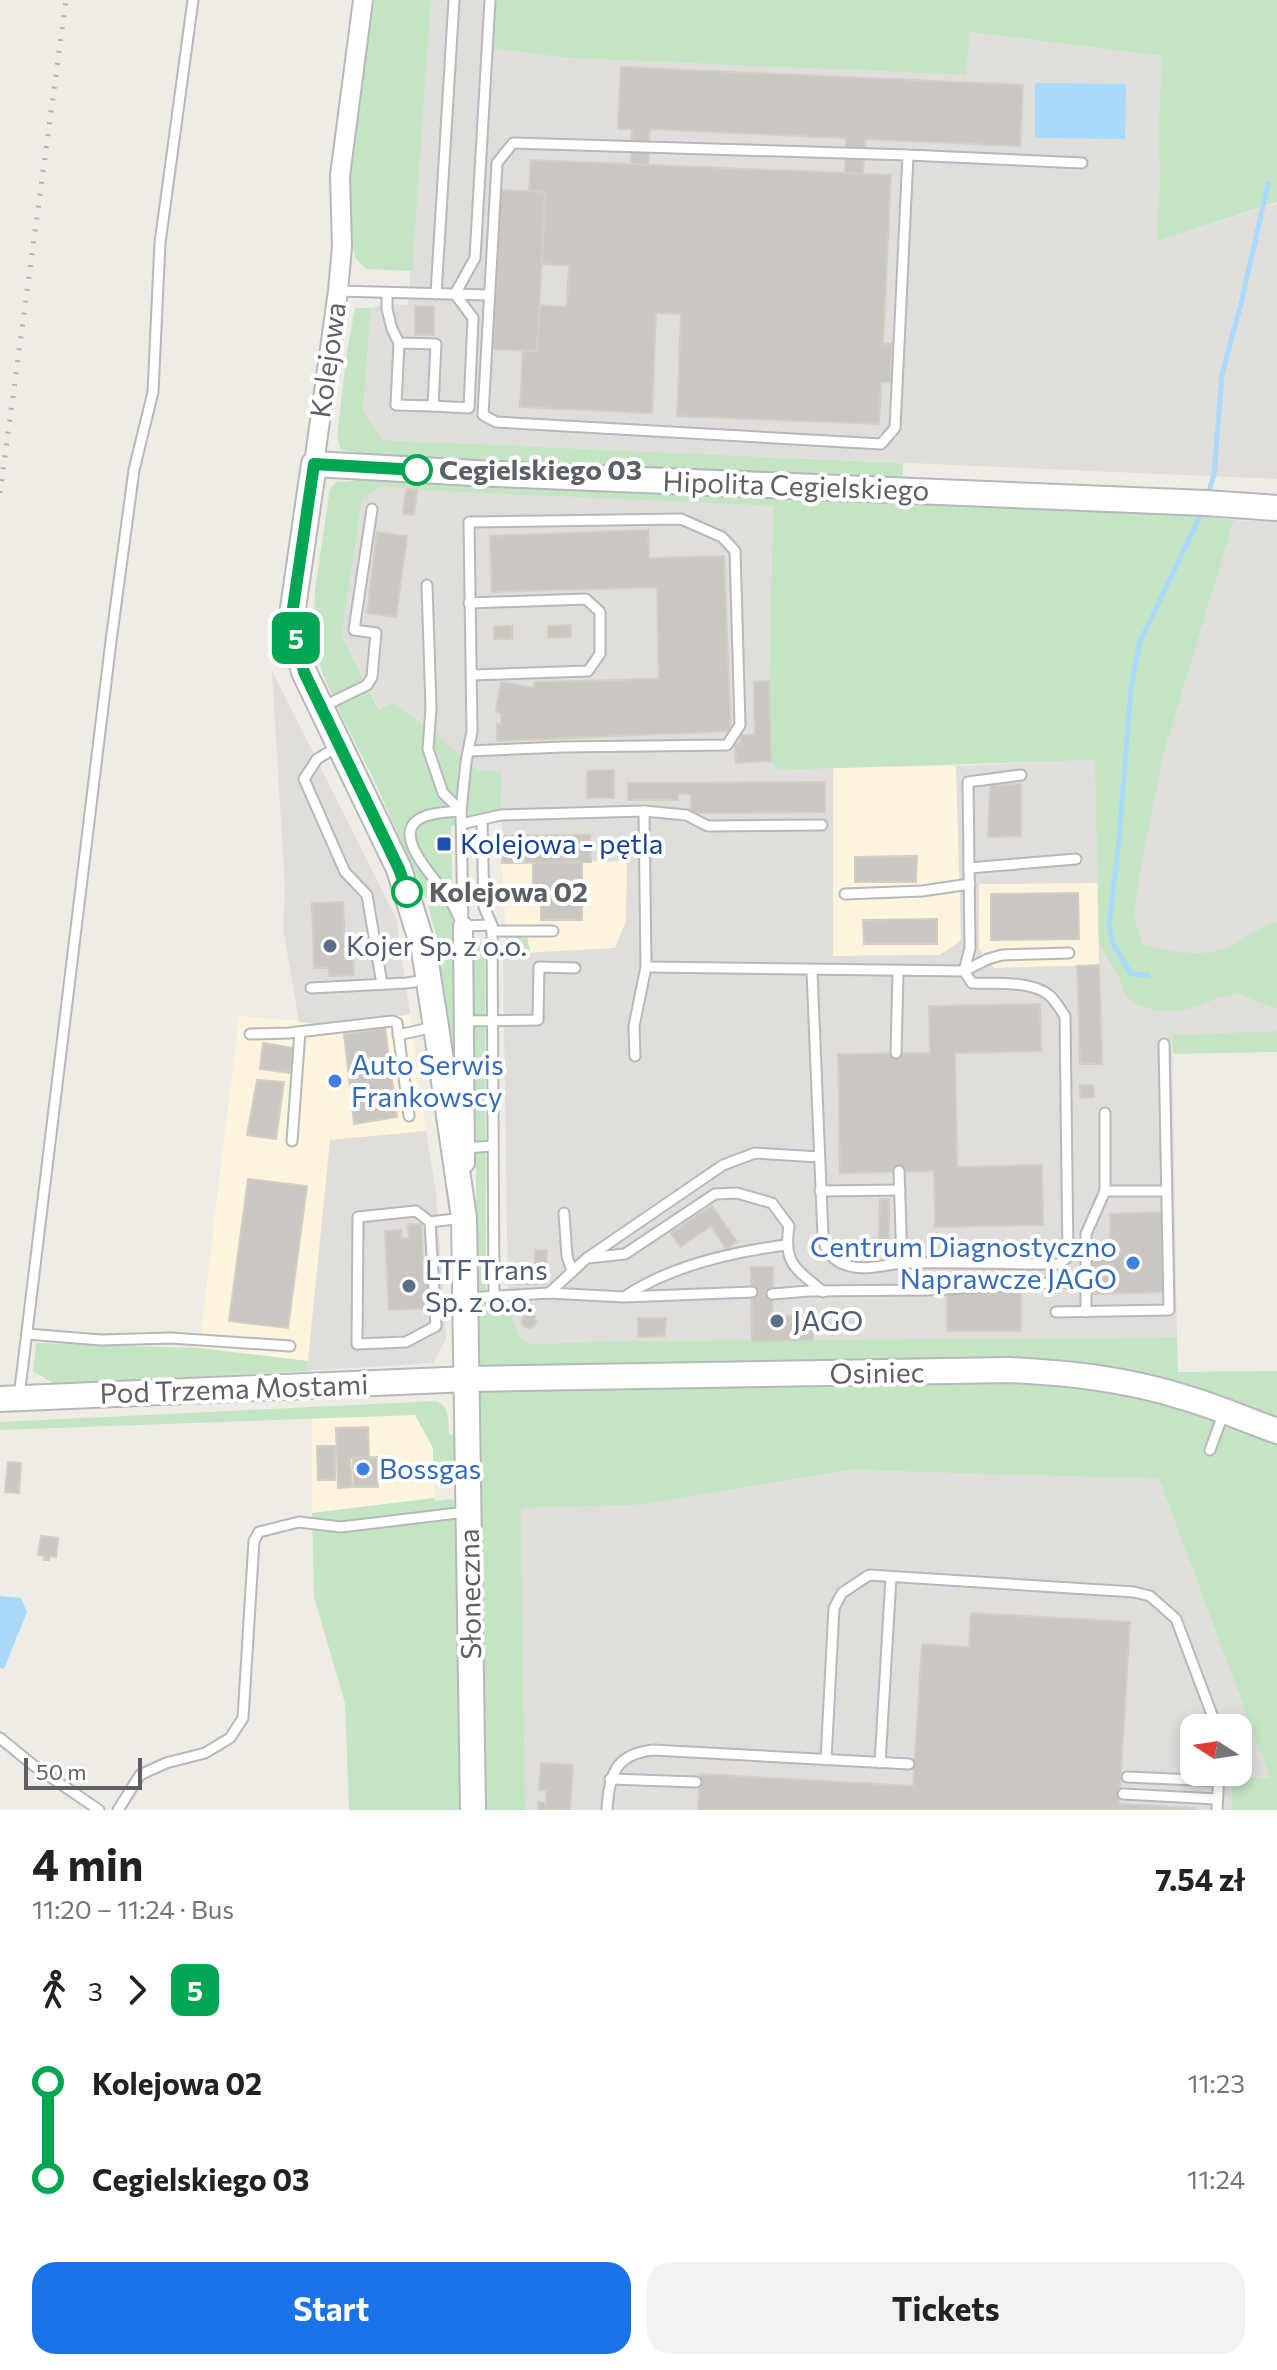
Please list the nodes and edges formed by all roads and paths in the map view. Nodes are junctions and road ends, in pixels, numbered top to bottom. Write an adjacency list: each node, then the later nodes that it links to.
1 (193, 0): 84 (lane)
2 (363, 0): 7 (street, Kolejowa)
3 (454, 0): 9 (lane)
4 (490, 0): 10 (lane)
5 (908, 155): 6 (lane); 11 (lane); 11 (lane)
6 (1082, 163)
7 (338, 291): 8 (lane); 14 (street, Kolejowa)
8 (387, 293): 9 (lane); 12 (lane)
9 (436, 294): 10 (lane)
10 (455, 294): 11 (lane); 13 (lane)
11 (488, 295)
12 (399, 343): 13 (lane); 13 (lane)
13 (433, 406)
14 (314, 464): 15 (street, Hipolita Cegielskiego); 20 (street, Kolejowa)
15 (1277, 508)
16 (372, 509): 20 (lane)
17 (427, 585): 24 (lane)
18 (469, 603): 19 (lane); 19 (lane); 22 (lane)
19 (472, 675): 22 (lane)
20 (322, 707): 21 (street, Kolejowa)
21 (340, 746): 42 (street, Kolejowa); 43 (lane)
22 (469, 751): 24 (lane)
23 (1021, 775): 30 (lane)
24 (461, 811): 27 (lane, Kolejowa); 33 (lane, Kolejowa)
25 (644, 811): 26 (lane); 28 (lane); 37 (lane)
26 (482, 821): 27 (lane); 34 (lane)
27 (461, 824): 33 (lane, Kolejowa)
28 (822, 825)
29 (1076, 859): 30 (lane)
30 (969, 868): 31 (lane)
31 (970, 884): 32 (lane); 40 (lane)
32 (845, 894)
33 (463, 926): 34 (lane); 46 (street, Kolejowa)
34 (492, 928): 35 (lane); 45 (lane)
35 (553, 931)
36 (1069, 953): 40 (lane)
37 (646, 967): 39 (lane); 53 (lane)
38 (575, 968): 45 (lane)
39 (812, 971): 41 (lane); 61 (lane)
40 (964, 971): 41 (lane); 72 (lane)
41 (898, 972): 52 (lane)
42 (429, 979): 43 (lane); 47 (street, Kolejowa)
43 (382, 984): 44 (lane)
44 (311, 988)
45 (493, 1019): 46 (lane); 59 (lane)
46 (464, 1021): 60 (street, Kolejowa)
47 (436, 1027): 50 (lane); 54 (street, Kolejowa)
48 (300, 1032): 49 (lane); 50 (lane); 58 (lane)
49 (250, 1034)
50 (398, 1035): 55 (lane)
51 (1164, 1044): 66 (lane)
52 (896, 1053)
53 (635, 1056)
54 (446, 1095): 55 (lane); 68 (street, Kolejowa)
55 (407, 1103): 57 (lane)
56 (1105, 1113): 65 (lane)
57 (409, 1116)
58 (292, 1141)
59 (493, 1146): 60 (lane); 79 (lane)
60 (465, 1148): 68 (street, Kolejowa)
61 (819, 1157): 64 (lane); 71 (lane)
62 (899, 1171): 63 (lane)
63 (900, 1190): 64 (lane); 72 (lane)
64 (820, 1191): 72 (lane)
65 (1105, 1191): 66 (lane); 74 (lane)
66 (1166, 1191): 83 (lane)
67 (564, 1213): 73 (lane)
68 (464, 1218): 69 (lane); 81 (street, Kolejowa)
69 (430, 1222): 69 (lane)
70 (786, 1245): 71 (lane); 76 (lane); 80 (lane)
71 (587, 1258): 73 (lane)
72 (902, 1263)
73 (572, 1271): 77 (lane)
74 (1086, 1281): 76 (lane); 83 (lane)
75 (752, 1292): 80 (lane)
76 (823, 1292): 78 (lane)
77 (549, 1293): 79 (lane); 80 (lane)
78 (772, 1294)
79 (494, 1297): 81 (lane)
80 (624, 1297)
81 (467, 1298): 86 (street, Kolejowa)
82 (1056, 1312): 83 (lane)
83 (1086, 1312)
84 (27, 1334): 85 (lane); 87 (lane)
85 (290, 1346)
86 (468, 1379): 87 (street, Pod Trzema Mostami); 88 (street, Osiniec); 91 (street, Słoneczna)
87 (9, 1399)
88 (1225, 1411): 89 (street, Osiniec); 90 (lane)
89 (1277, 1431)
90 (1210, 1450)
91 (469, 1512): 105 (lane); 106 (street, Słoneczna)
92 (891, 1577): 93 (lane); 95 (lane); 96 (lane)
93 (1212, 1714)
94 (0, 1738): 104 (lane)
95 (826, 1760): 96 (lane); 100 (lane)
96 (880, 1763): 97 (lane)
97 (909, 1764)
98 (1180, 1776): 99 (lane)
99 (1127, 1777)
100 (610, 1779): 101 (lane); 107 (lane)
101 (696, 1782)
102 (1123, 1794): 103 (lane)
103 (1217, 1805)
104 (99, 1810)
105 (118, 1810)
106 (473, 1810)
107 (607, 1810)

